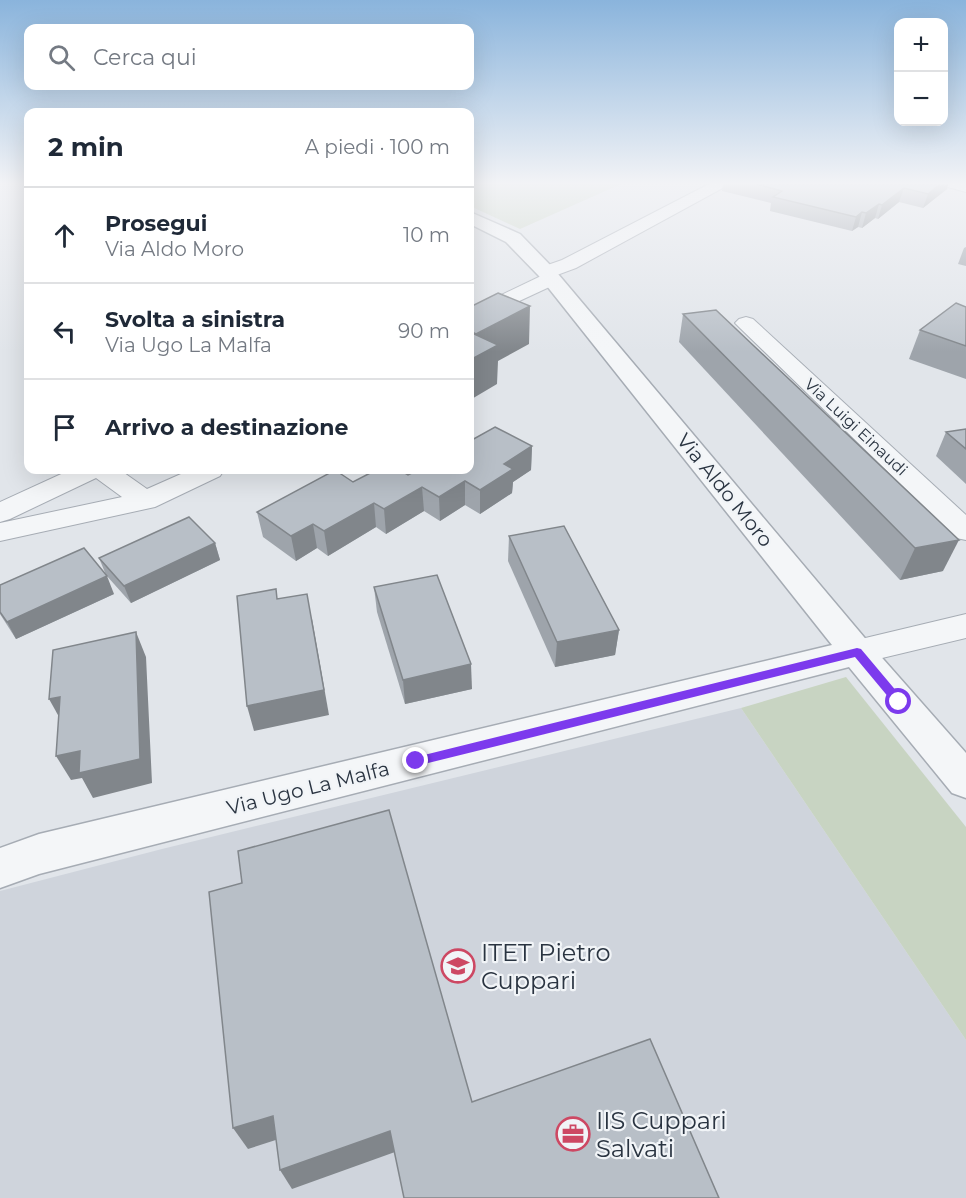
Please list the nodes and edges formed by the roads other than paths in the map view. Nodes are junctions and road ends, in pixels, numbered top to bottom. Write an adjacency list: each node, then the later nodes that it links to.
1 (515, 240): 3 (street, Via Aldo Moro)
2 (615, 240): 3 (street)
3 (549, 275): 4 (street); 14 (street, Via Aldo Moro)
4 (474, 316)
5 (746, 323): 11 (street, Via Luigi Einaudi)
6 (83, 474): 10 (street)
7 (108, 474): 9 (street)
8 (202, 474): 9 (street)
9 (145, 501): 12 (street)
10 (0, 513)
11 (966, 531)
12 (0, 532)
13 (966, 626): 14 (street, Via Ugo La Malfa)
14 (857, 652): 15 (street, Via Aldo Moro); 16 (street, Via Ugo La Malfa)
15 (966, 781)
16 (0, 868)

